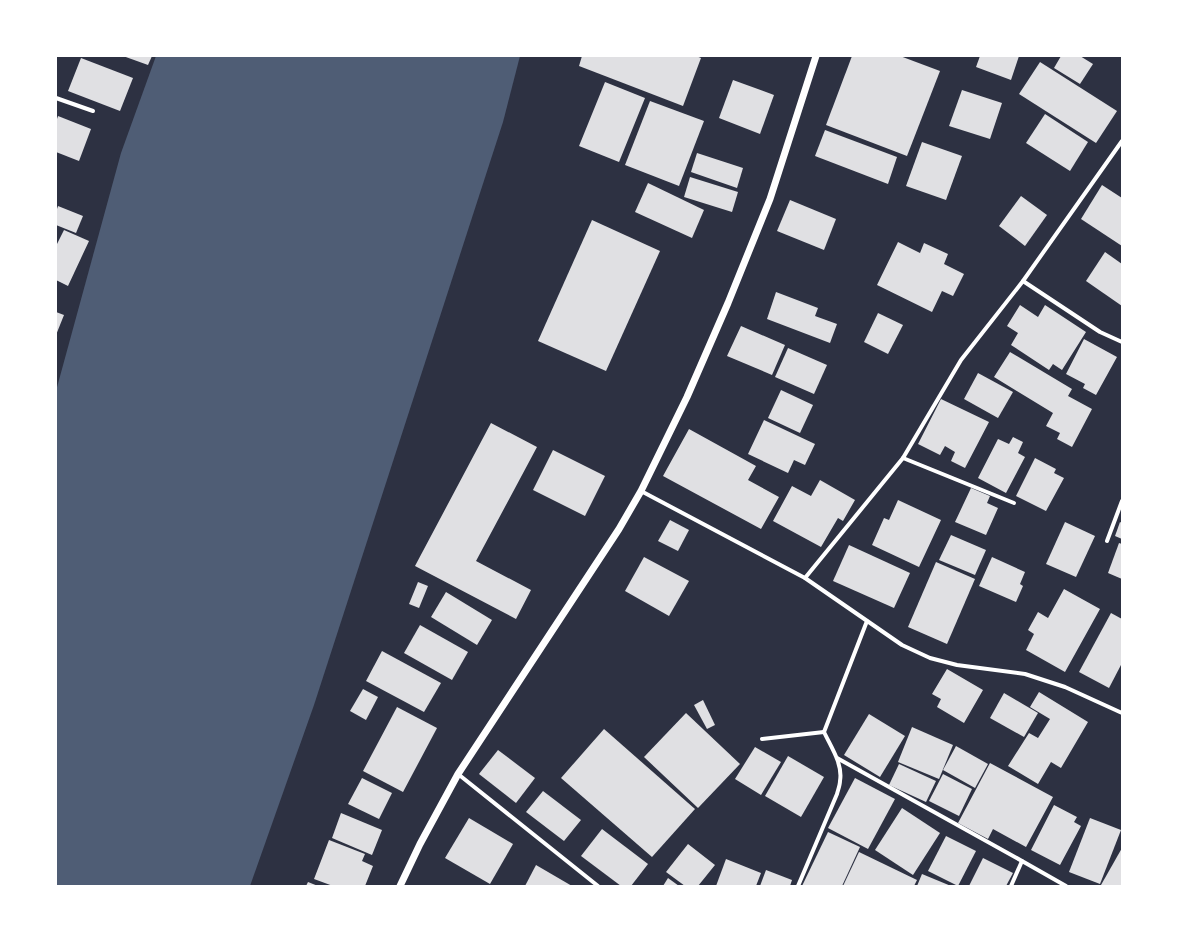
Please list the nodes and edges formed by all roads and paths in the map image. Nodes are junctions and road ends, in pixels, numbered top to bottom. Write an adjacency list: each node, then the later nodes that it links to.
1 (816, 56): 8 (street)
2 (56, 98): 3 (street)
3 (93, 111)
4 (1122, 141): 5 (street)
5 (1023, 281): 6 (street); 7 (street)
6 (1122, 342)
7 (903, 458): 10 (street); 12 (street)
8 (641, 491): 12 (street); 18 (street)
9 (1122, 500): 11 (street)
10 (1014, 504)
11 (1107, 541)
12 (805, 578): 13 (street)
13 (867, 620): 14 (street); 15 (street)
14 (1122, 713)
15 (824, 732): 16 (street); 17 (street)
16 (762, 739)
17 (836, 758): 19 (street); 22 (street)
18 (458, 774): 20 (street); 21 (street)
19 (1022, 861): 23 (street); 24 (street)
20 (400, 886)
21 (598, 886)
22 (798, 886)
23 (1011, 886)
24 (1066, 886)

